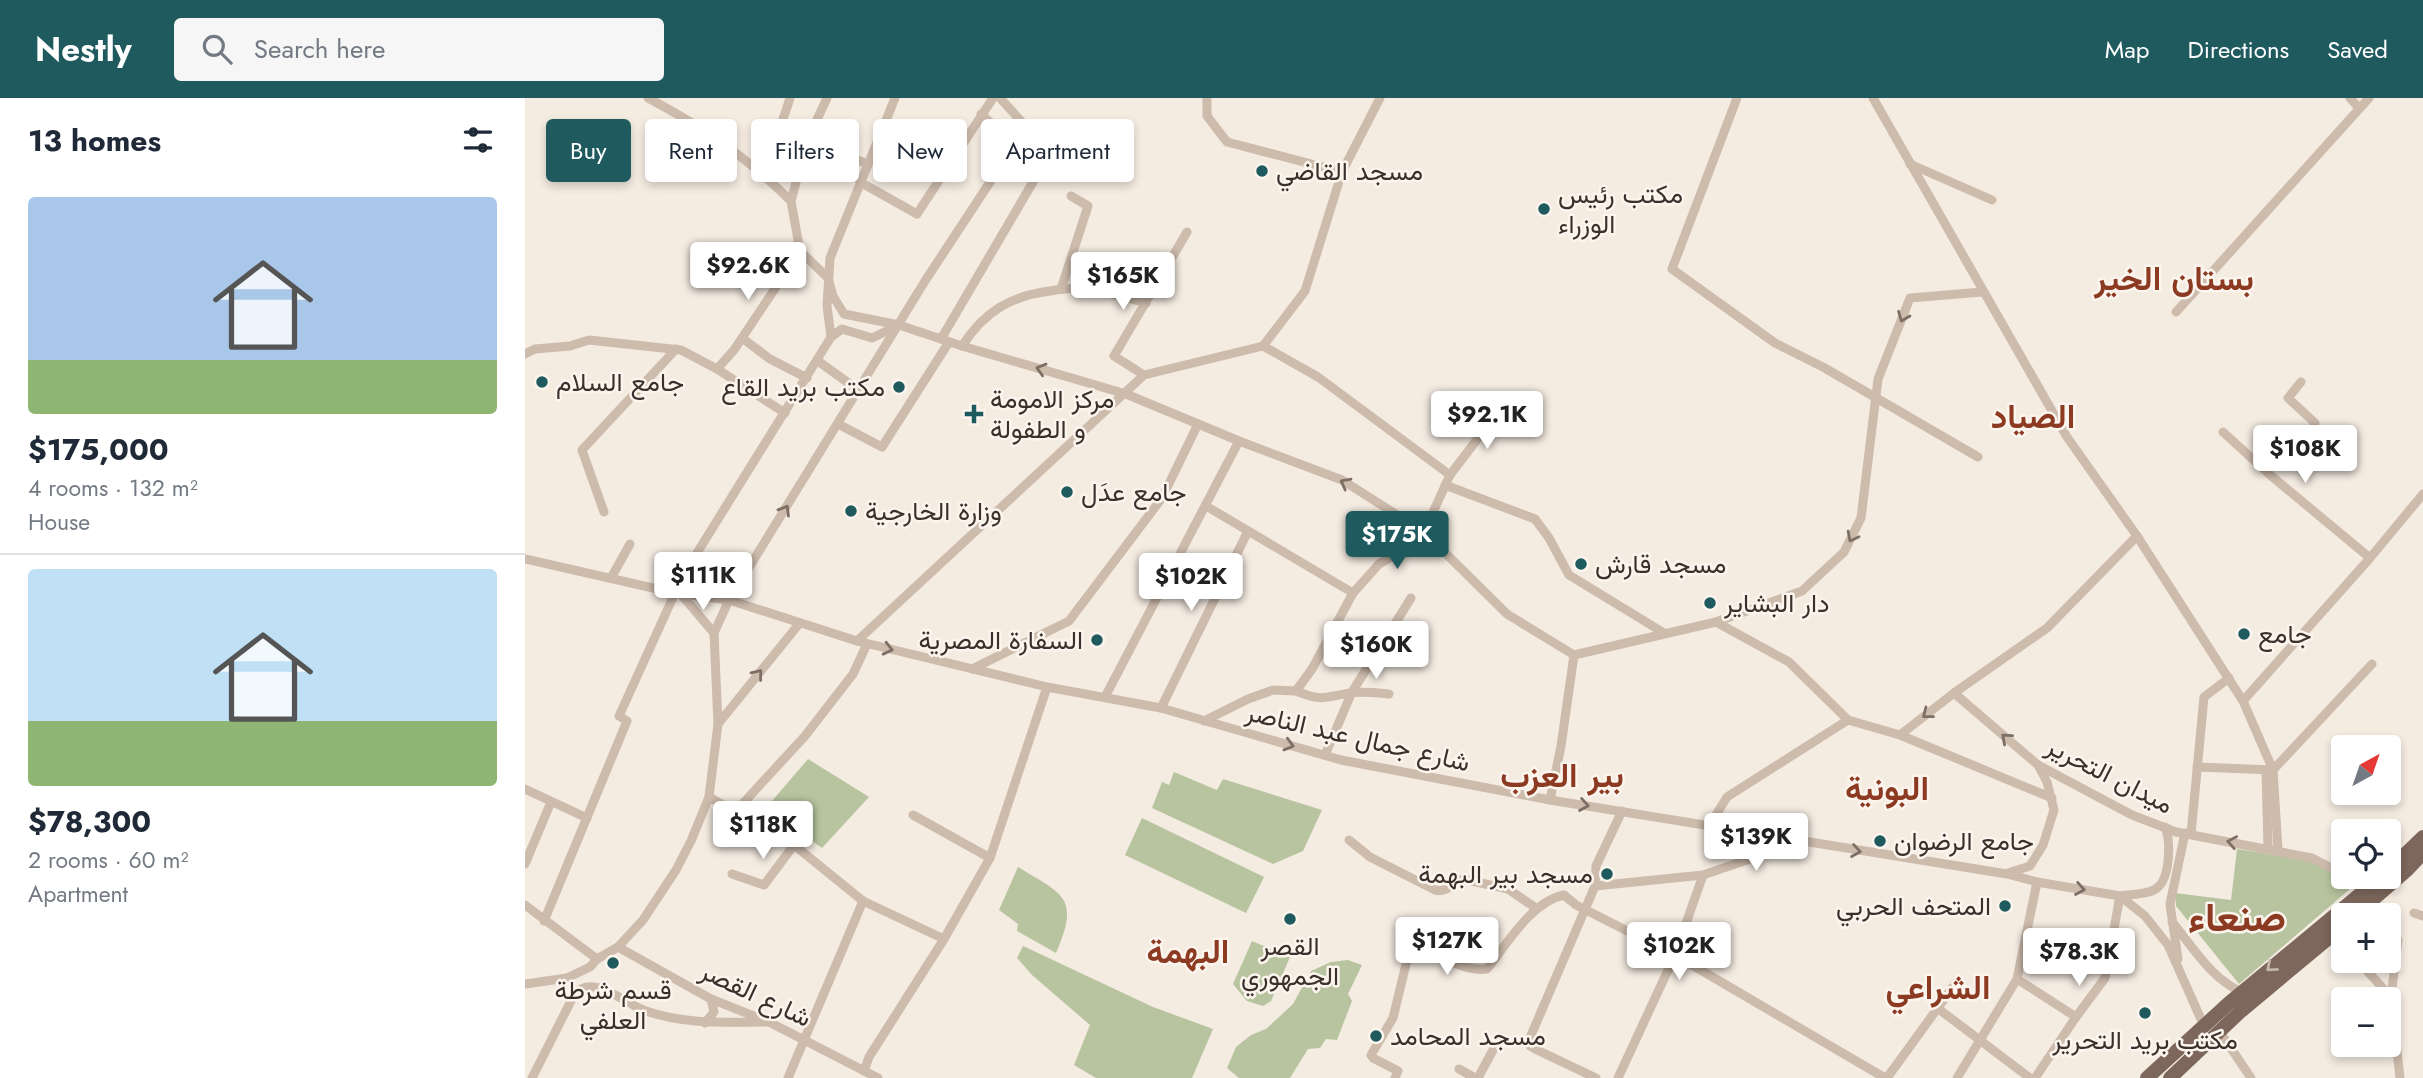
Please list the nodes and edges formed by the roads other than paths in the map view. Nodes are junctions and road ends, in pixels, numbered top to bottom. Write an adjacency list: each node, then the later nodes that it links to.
1 (648, 98): 18 (street)
2 (790, 98): 15 (street)
3 (827, 98): 16 (street)
4 (895, 98): 19 (street)
5 (993, 98): 14 (street)
6 (1000, 98): 38 (street)
7 (1207, 98): 21 (street)
8 (1380, 98): 21 (street)
9 (1737, 98): 50 (street)
10 (1873, 98): 20 (street)
11 (2350, 98): 13 (street)
12 (2369, 98): 13 (street)
13 (2360, 108): 34 (street)
14 (981, 114): 24 (street); 35 (street)
15 (783, 119)
16 (817, 119)
17 (859, 161): 19 (street)
18 (751, 164)
19 (868, 164): 24 (street)
20 (1910, 164): 26 (street); 32 (street)
21 (1342, 172): 40 (street)
22 (771, 182): 27 (street)
23 (796, 182): 27 (street)
24 (860, 182): 30 (street)
25 (1071, 196): 31 (street)
26 (1992, 200)
27 (791, 201): 29 (street)
28 (1187, 232): 33 (street)
29 (800, 251): 30 (street); 37 (street)
30 (828, 278): 35 (street); 36 (street)
31 (1061, 289): 33 (street); 39 (street)
32 (1982, 292): 50 (street, one-way to 50); 65 (street)
33 (1146, 303): 45 (street)
34 (2176, 312)
35 (899, 325): 36 (street); 38 (street); 48 (street)
36 (831, 337): 43 (street)
37 (742, 338): 44 (street); 46 (street)
38 (945, 340): 39 (street); 54 (street)
39 (962, 346): 49 (street, one-way to 39)
40 (1263, 346): 45 (street); 59 (street)
41 (676, 349): 42 (street); 44 (street); 62 (street)
42 (525, 354)
43 (818, 362): 46 (street); 48 (street)
44 (717, 369): 52 (street)
45 (1144, 375): 49 (street)
46 (807, 379): 52 (street)
47 (2301, 382): 53 (street)
48 (858, 390): 54 (street)
49 (1126, 394): 55 (street); 78 (street)
50 (1876, 397): 58 (street); 74 (street, one-way to 74)
51 (1501, 408): 59 (street)
52 (785, 413): 70 (street)
53 (2315, 423)
54 (838, 424): 73 (street, one-way to 54)
55 (1198, 424): 57 (street); 81 (street)
56 (2223, 432): 67 (street)
57 (1239, 441): 61 (street); 64 (street, one-way to 57)
58 (1978, 457)
59 (1447, 480): 64 (street); 77 (street)
60 (2423, 494): 67 (street)
61 (1206, 506): 63 (street); 88 (street)
62 (604, 512)
63 (1248, 531): 71 (street); 90 (street)
64 (1424, 532): 71 (street); 79 (street)
65 (2137, 536): 82 (street); 86 (street)
66 (630, 544): 69 (street)
67 (2370, 558): 89 (street)
68 (525, 559): 69 (street, شارع جمال عبد الناصر)
69 (611, 578): 70 (street, شارع جمال عبد الناصر)
70 (678, 593): 73 (street, شارع جمال عبد الناصر); 76 (street); 107 (street)
71 (1353, 593): 84 (street)
72 (1411, 598): 85 (street)
73 (729, 600): 75 (street, شارع جمال عبد الناصر); 76 (street)
74 (1716, 622): 77 (street); 91 (street)
75 (799, 624): 78 (street, شارع جمال عبد الناصر); 93 (street, one-way to 75)
76 (714, 633): 93 (street)
77 (1664, 634): 79 (street)
78 (862, 643): 81 (street, شارع جمال عبد الناصر, one-way to 81); 105 (street)
79 (1574, 655): 102 (street)
80 (2372, 664): 98 (street)
81 (972, 669): 83 (street, شارع جمال عبد الناصر)
82 (2229, 678): 89 (street); 97 (street)
83 (1047, 687): 88 (street, شارع جمال عبد الناصر); 117 (street)
84 (1296, 691): 85 (street); 92 (street)
85 (1352, 692): 87 (street); 95 (street)
86 (1954, 693): 94 (street, one-way to 94); 96 (street, ميدان التحرير, one-way to 86)
87 (1389, 694)
88 (1105, 697): 90 (street, شارع جمال عبد الناصر)
89 (2243, 701): 98 (street)
90 (1161, 708): 92 (street, شارع جمال عبد الناصر)
91 (1848, 720): 94 (street); 108 (street)
92 (1204, 721): 95 (street, شارع جمال عبد الناصر, one-way to 95)
93 (718, 724): 100 (street)
94 (1900, 735): 101 (street)
95 (1325, 755): 102 (street, شارع جمال عبد الناصر)
96 (2038, 765): 101 (street); 109 (street, ميدان التحرير)
97 (2197, 767): 98 (street); 110 (street)
98 (2270, 770): 115 (street)
99 (526, 791): 103 (street)
100 (709, 797): 105 (street); 137 (street)
101 (2052, 798): 122 (street)
102 (1550, 800): 104 (street, شارع جمال عبد الناصر, one-way to 104)
103 (551, 802): 107 (street); 119 (street)
104 (1622, 811): 108 (street, شارع جمال عبد الناصر); 125 (street)
105 (735, 812): 114 (street)
106 (913, 815): 117 (street)
107 (587, 818): 134 (street)
108 (1709, 826): 113 (street, شارع جمال عبد الناصر)
109 (2165, 827): 110 (street, ميدان التحرير); 127 (street)
110 (2188, 834): 115 (street, ميدان التحرير, one-way to 110); 133 (street, ميدان التحرير)
111 (2423, 837): 118 (main road)
112 (1349, 840): 131 (street)
113 (1800, 842): 122 (street, شارع جمال عبد الناصر, one-way to 122); 123 (street)
114 (794, 845): 121 (street); 128 (street)
115 (2273, 849): 120 (street, ميدان التحرير)
116 (2423, 853): 129 (main road)
117 (990, 858): 135 (street)
118 (2401, 858)
119 (525, 864)
120 (2331, 868)
121 (732, 874)
122 (2007, 874): 124 (street, شارع جمال عبد الناصر)
123 (1703, 875): 125 (street); 138 (street)
124 (2038, 882): 127 (street, شارع جمال عبد الناصر, one-way to 127); 143 (street)
125 (1595, 886): 132 (street)
126 (2365, 890): 148 (main road, one-way to 148)
127 (2120, 896): 141 (street); 152 (street)
128 (863, 901): 135 (street); 158 (street)
129 (2369, 903)
130 (525, 905): 134 (street)
131 (1536, 908): 132 (street); 166 (street)
132 (1585, 909): 138 (street); 168 (street)
133 (2171, 920): 141 (street, ميدان التحرير); 148 (street)
134 (544, 921): 139 (street)
135 (944, 939): 162 (street)
136 (2331, 942): 156 (main road)
137 (618, 947): 139 (street); 150 (street, شارع القصر)
138 (1675, 955): 149 (street); 171 (street)
139 (597, 959): 140 (street)
140 (590, 967): 145 (street); 147 (street)
141 (2180, 971): 155 (street)
142 (2369, 973): 146 (street)
143 (2017, 979): 152 (street); 159 (street)
144 (1958, 980): 151 (street)
145 (525, 984)
146 (2382, 987)
147 (603, 989): 154 (street); 163 (street)
148 (2242, 992): 155 (main road)
149 (1655, 998): 169 (street); 170 (street)
150 (711, 999): 153 (street, شارع القصر); 154 (street)
151 (1936, 1007): 159 (street); 171 (street)
152 (2075, 1017): 173 (street)
153 (769, 1022): 154 (street); 158 (street, شارع القصر)
154 (705, 1023)
155 (2204, 1026): 174 (main road)
156 (2220, 1032): 175 (main road); 176 (street)
157 (1500, 1037): 167 (street)
158 (803, 1038): 162 (street, شارع القصر); 164 (street)
159 (1981, 1040): 172 (street); 173 (street)
160 (2398, 1057): 177 (street)
161 (1459, 1069): 167 (street)
162 (864, 1071): 165 (street, شارع القصر)
163 (532, 1078)
164 (788, 1078)
165 (878, 1078)
166 (1395, 1078)
167 (1477, 1078)
168 (1596, 1078)
169 (1618, 1078)
170 (1625, 1078)
171 (1886, 1078)
172 (1957, 1078)
173 (2033, 1078)
174 (2147, 1078)
175 (2170, 1078)
176 (2251, 1078)
177 (2400, 1078)

